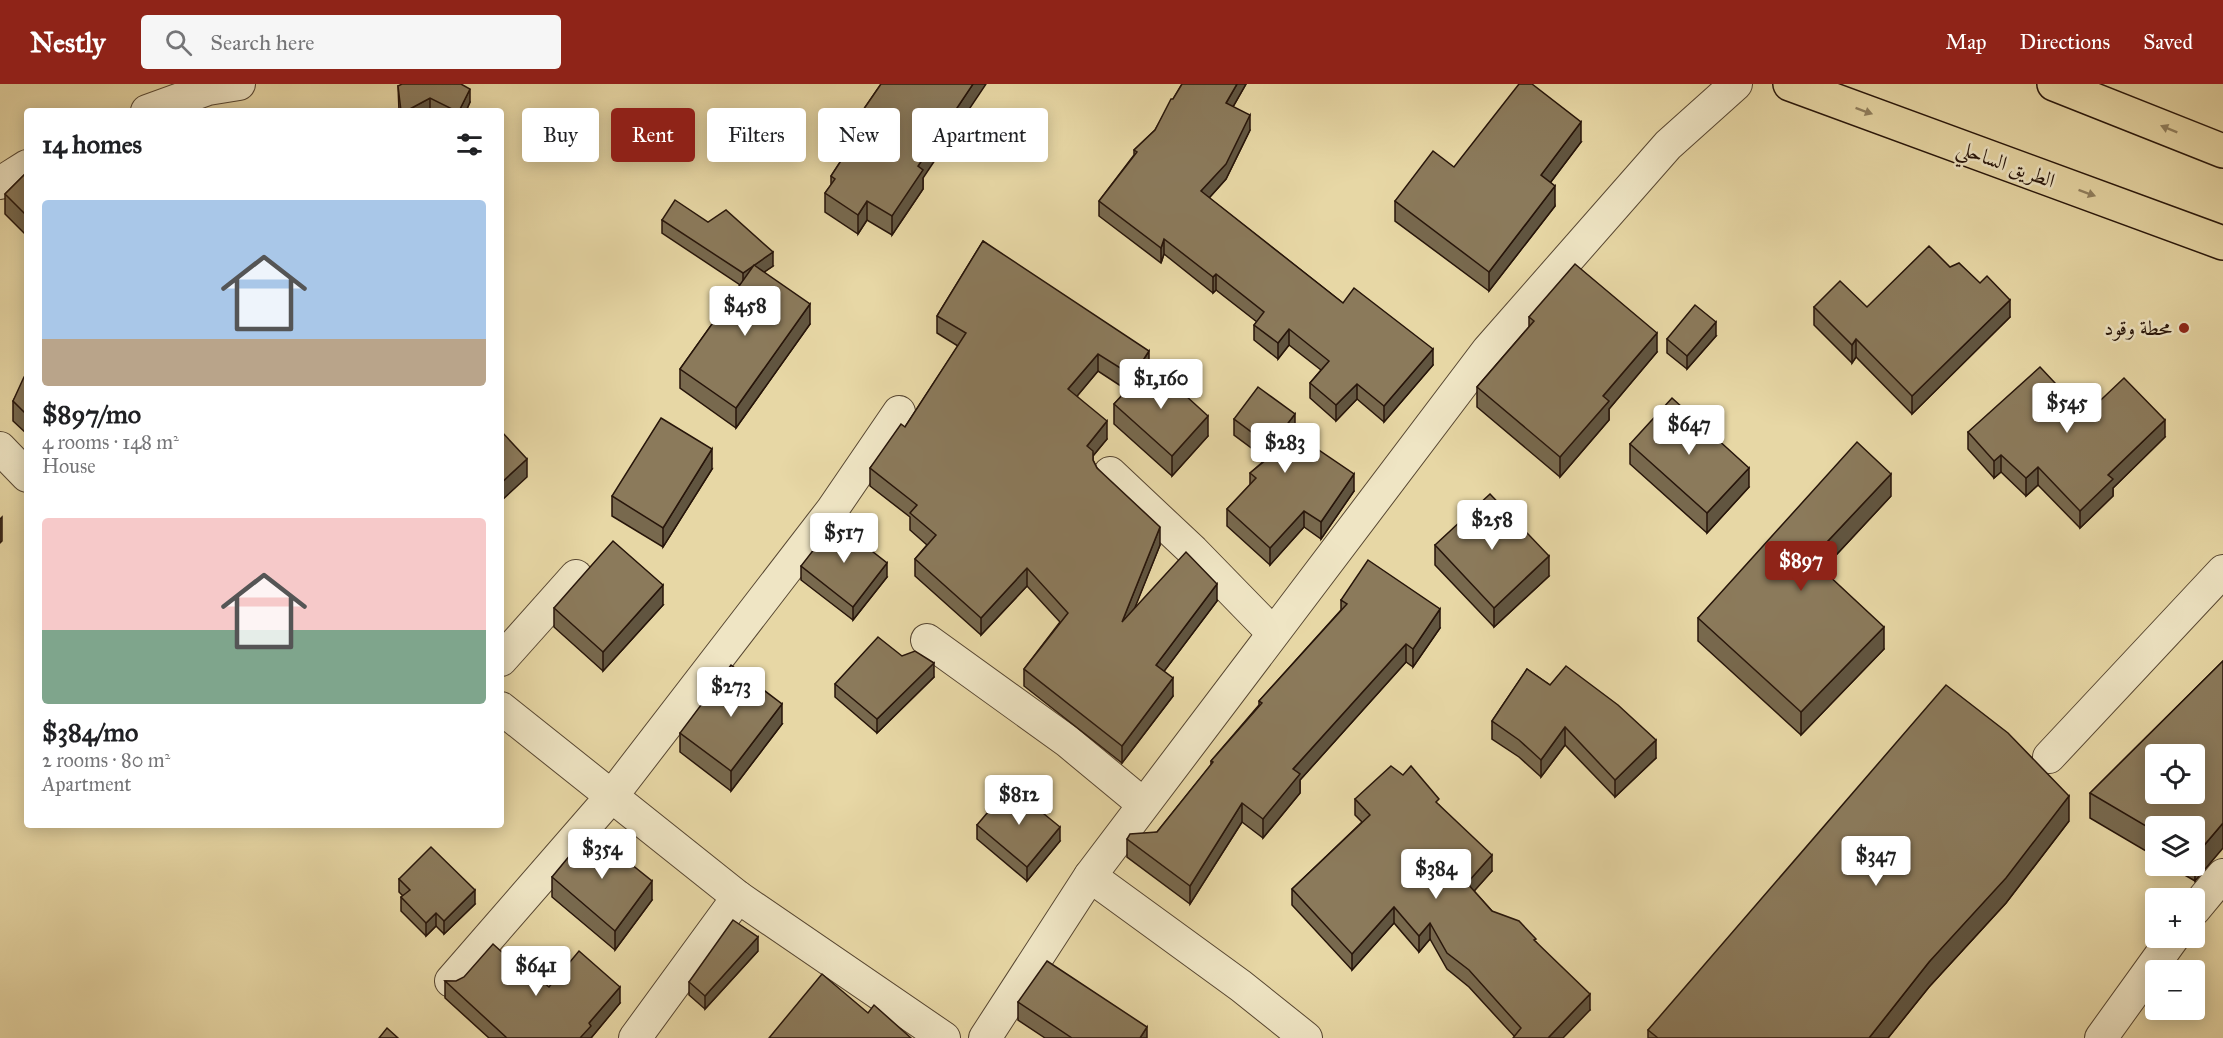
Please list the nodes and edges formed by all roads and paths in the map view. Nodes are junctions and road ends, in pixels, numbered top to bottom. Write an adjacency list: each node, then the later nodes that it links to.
1 (238, 84): 5 (street)
2 (1736, 84): 14 (street)
3 (1790, 84): 7 (highway, الطريق الساحلي, one-way to 7)
4 (2054, 84): 6 (highway, one-way to 4)
5 (155, 108)
6 (2223, 151)
7 (2223, 243)
8 (899, 412): 19 (street)
9 (0, 448): 10 (street)
10 (24, 473)
11 (1110, 473): 14 (street)
12 (2223, 572): 18 (street)
13 (576, 576): 16 (street)
14 (1272, 632): 20 (street)
15 (927, 640): 20 (street)
16 (504, 657)
17 (504, 710): 19 (street)
18 (2049, 757)
19 (611, 797): 23 (street); 26 (street)
20 (1143, 804): 22 (street)
21 (2223, 875): 24 (street)
22 (1090, 876): 29 (street); 30 (street)
23 (738, 897): 27 (street); 28 (street)
24 (2205, 897)
25 (2167, 948): 31 (street)
26 (451, 981)
27 (635, 1038)
28 (944, 1038)
29 (985, 1038)
30 (1306, 1038)
31 (2101, 1038)

